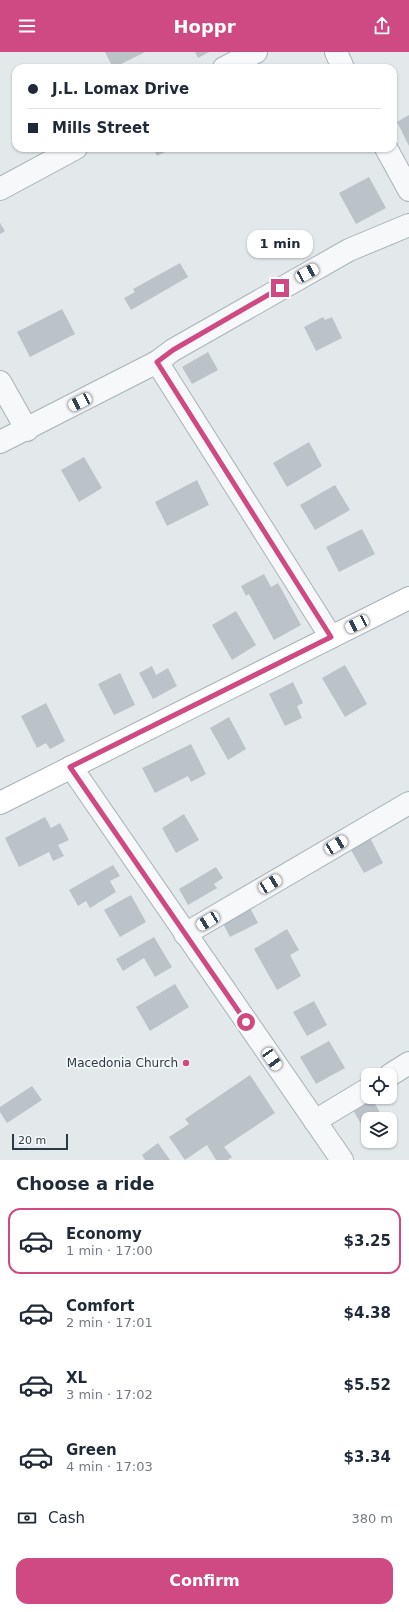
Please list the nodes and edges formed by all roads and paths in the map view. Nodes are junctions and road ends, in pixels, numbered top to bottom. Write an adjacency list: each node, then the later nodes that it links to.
1 (256, 52): 3 (street)
2 (336, 52): 4 (street)
3 (232, 64)
4 (341, 64)
5 (69, 152): 7 (street)
6 (388, 152): 8 (street)
7 (0, 190)
8 (409, 190)
9 (409, 225): 10 (street)
10 (157, 362): 12 (street); 15 (street)
11 (0, 382): 12 (street)
12 (27, 430): 13 (street)
13 (0, 442)
14 (409, 598): 15 (street)
15 (331, 637): 16 (street)
16 (70, 767): 17 (street); 19 (street)
17 (0, 802)
18 (409, 803): 19 (street)
19 (185, 934): 23 (street)
20 (409, 1063): 21 (street)
21 (397, 1071)
22 (361, 1093): 23 (street)
23 (315, 1121): 24 (street)
24 (342, 1160)

